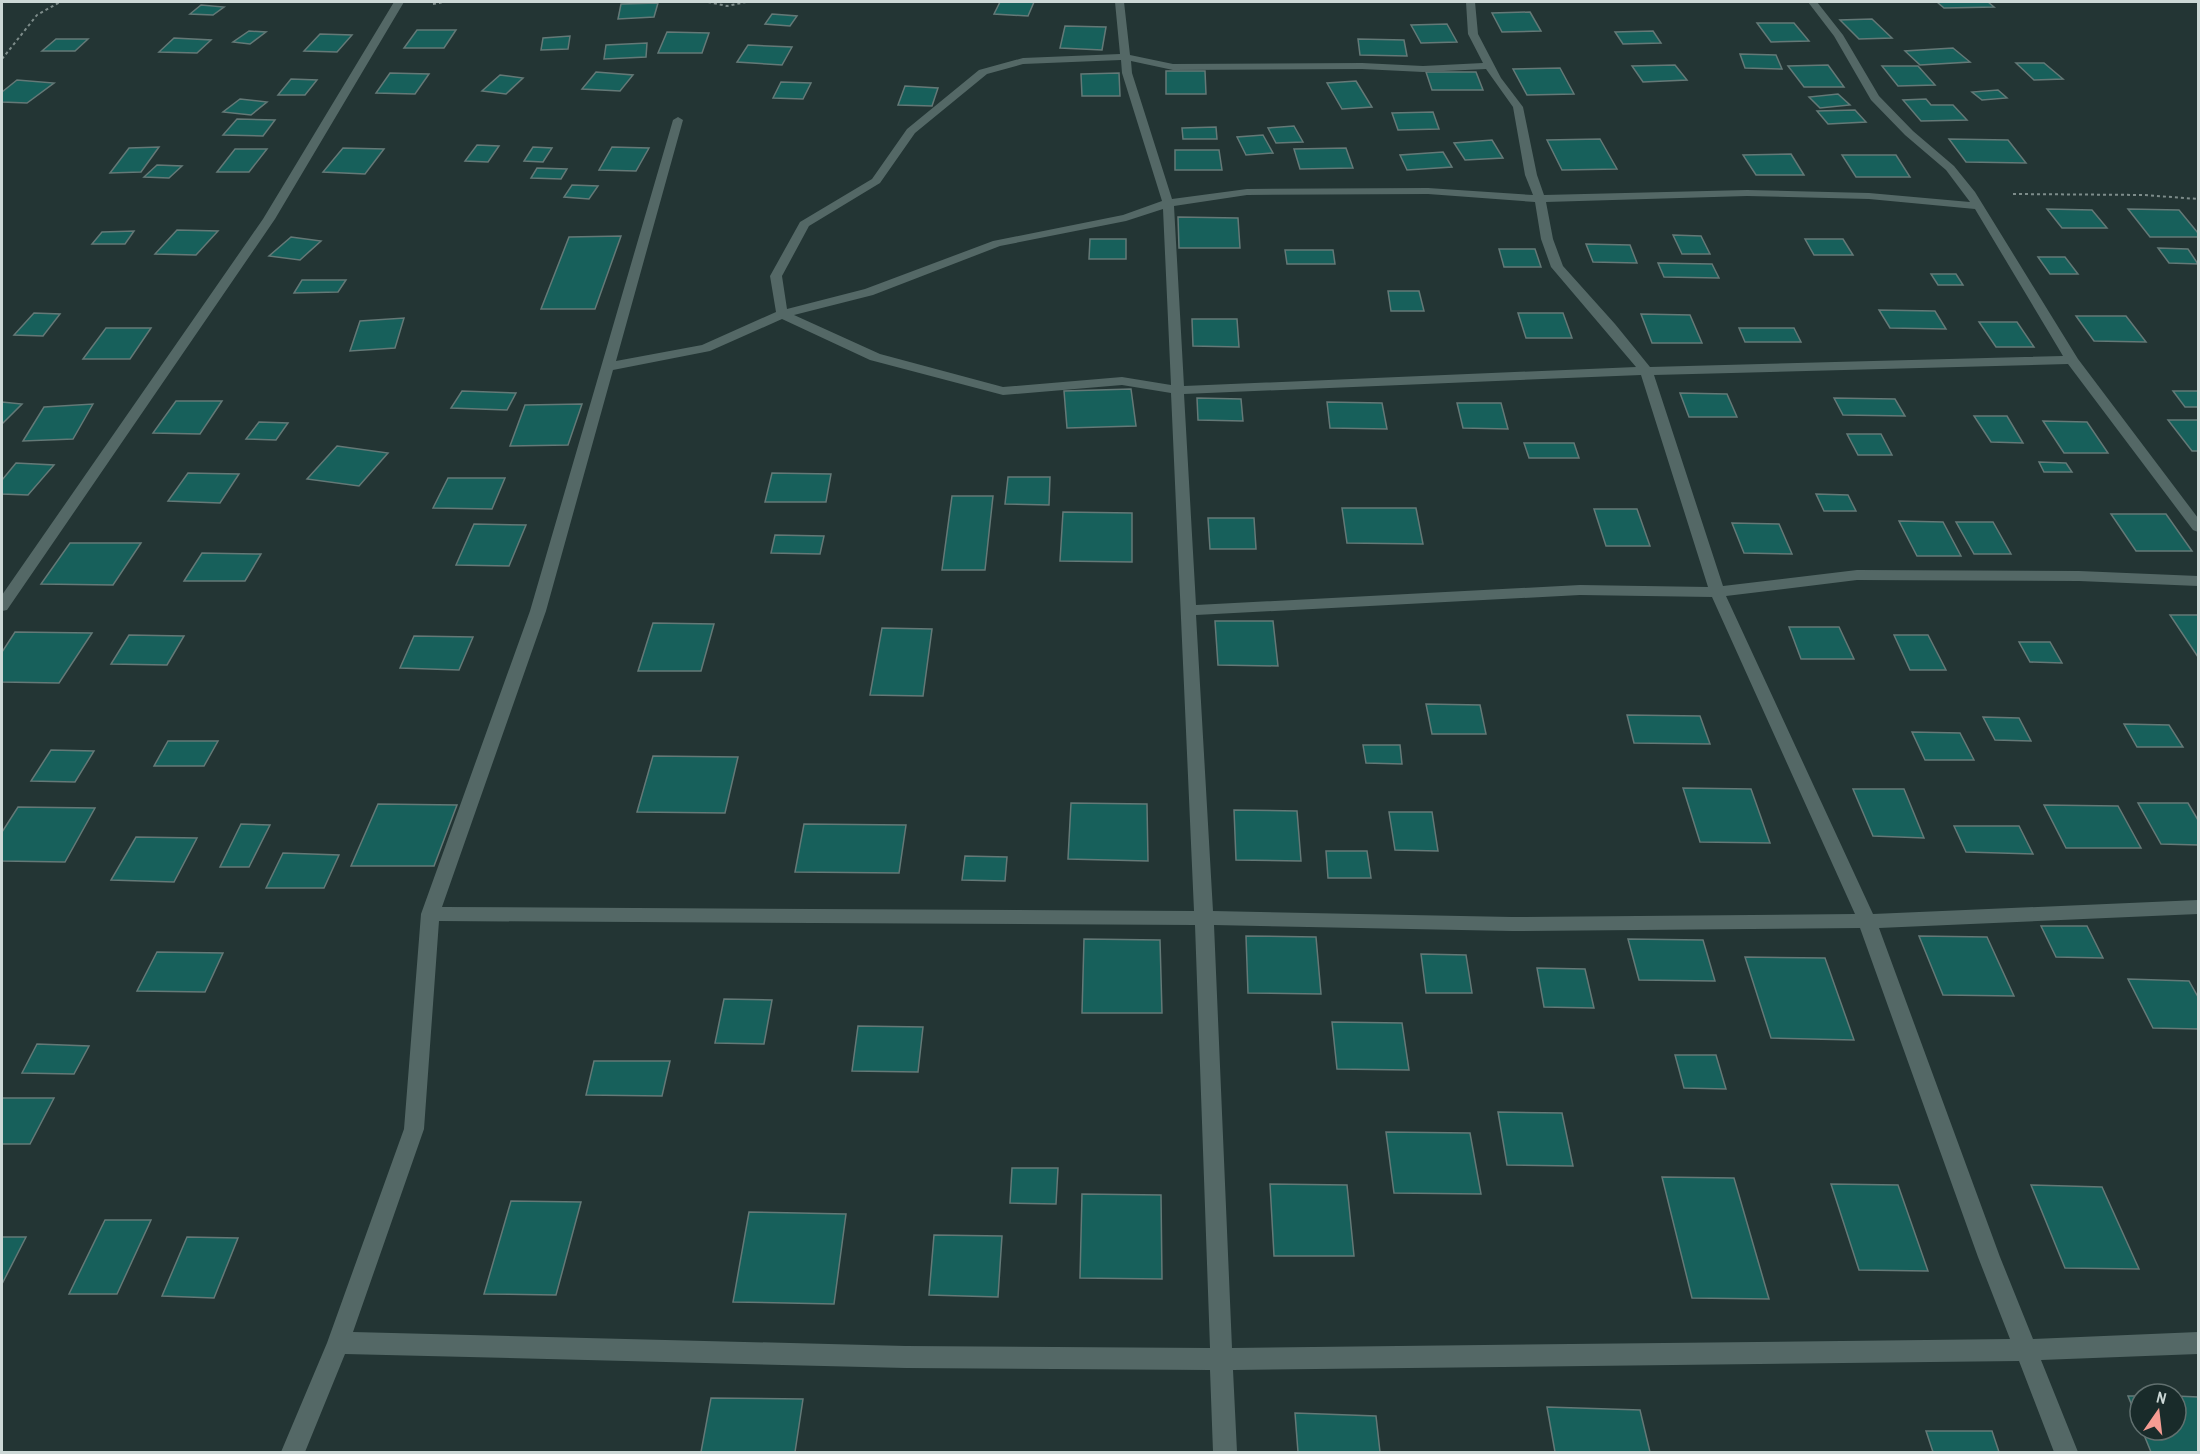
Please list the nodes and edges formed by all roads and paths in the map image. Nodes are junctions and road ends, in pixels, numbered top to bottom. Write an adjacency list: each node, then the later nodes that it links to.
1 (60, 2): 9 (path)
2 (399, 2): 24 (street)
3 (708, 2): 4 (path)
4 (746, 2)
5 (1119, 2): 8 (street)
6 (1470, 2): 10 (street)
7 (1813, 2): 14 (street)
8 (1125, 57): 10 (street); 15 (street); 16 (street)
9 (2, 59)
10 (1490, 66): 12 (street)
11 (678, 120): 18 (street)
12 (1540, 199): 14 (street); 15 (street); 19 (street)
13 (2199, 199): 14 (path)
14 (1974, 200): 17 (street)
15 (1168, 203): 16 (street); 20 (street)
16 (782, 314): 18 (street); 20 (street)
17 (2072, 360): 19 (street); 21 (street)
18 (608, 367): 27 (street)
19 (1646, 371): 20 (street); 23 (street)
20 (1176, 390): 25 (street)
21 (2199, 526)
22 (2199, 581): 23 (street)
23 (1717, 592): 25 (street); 29 (street)
24 (2, 606)
25 (1189, 610): 28 (street)
26 (2199, 907): 29 (street)
27 (430, 914): 28 (street); 30 (street)
28 (1204, 918): 29 (street); 33 (street)
29 (1867, 921): 32 (street)
30 (338, 1343): 33 (street); 34 (street)
31 (2199, 1343): 32 (street)
32 (2026, 1350): 33 (street); 36 (street)
33 (1221, 1359): 35 (street)
34 (293, 1452)
35 (1225, 1452)
36 (2066, 1452)

